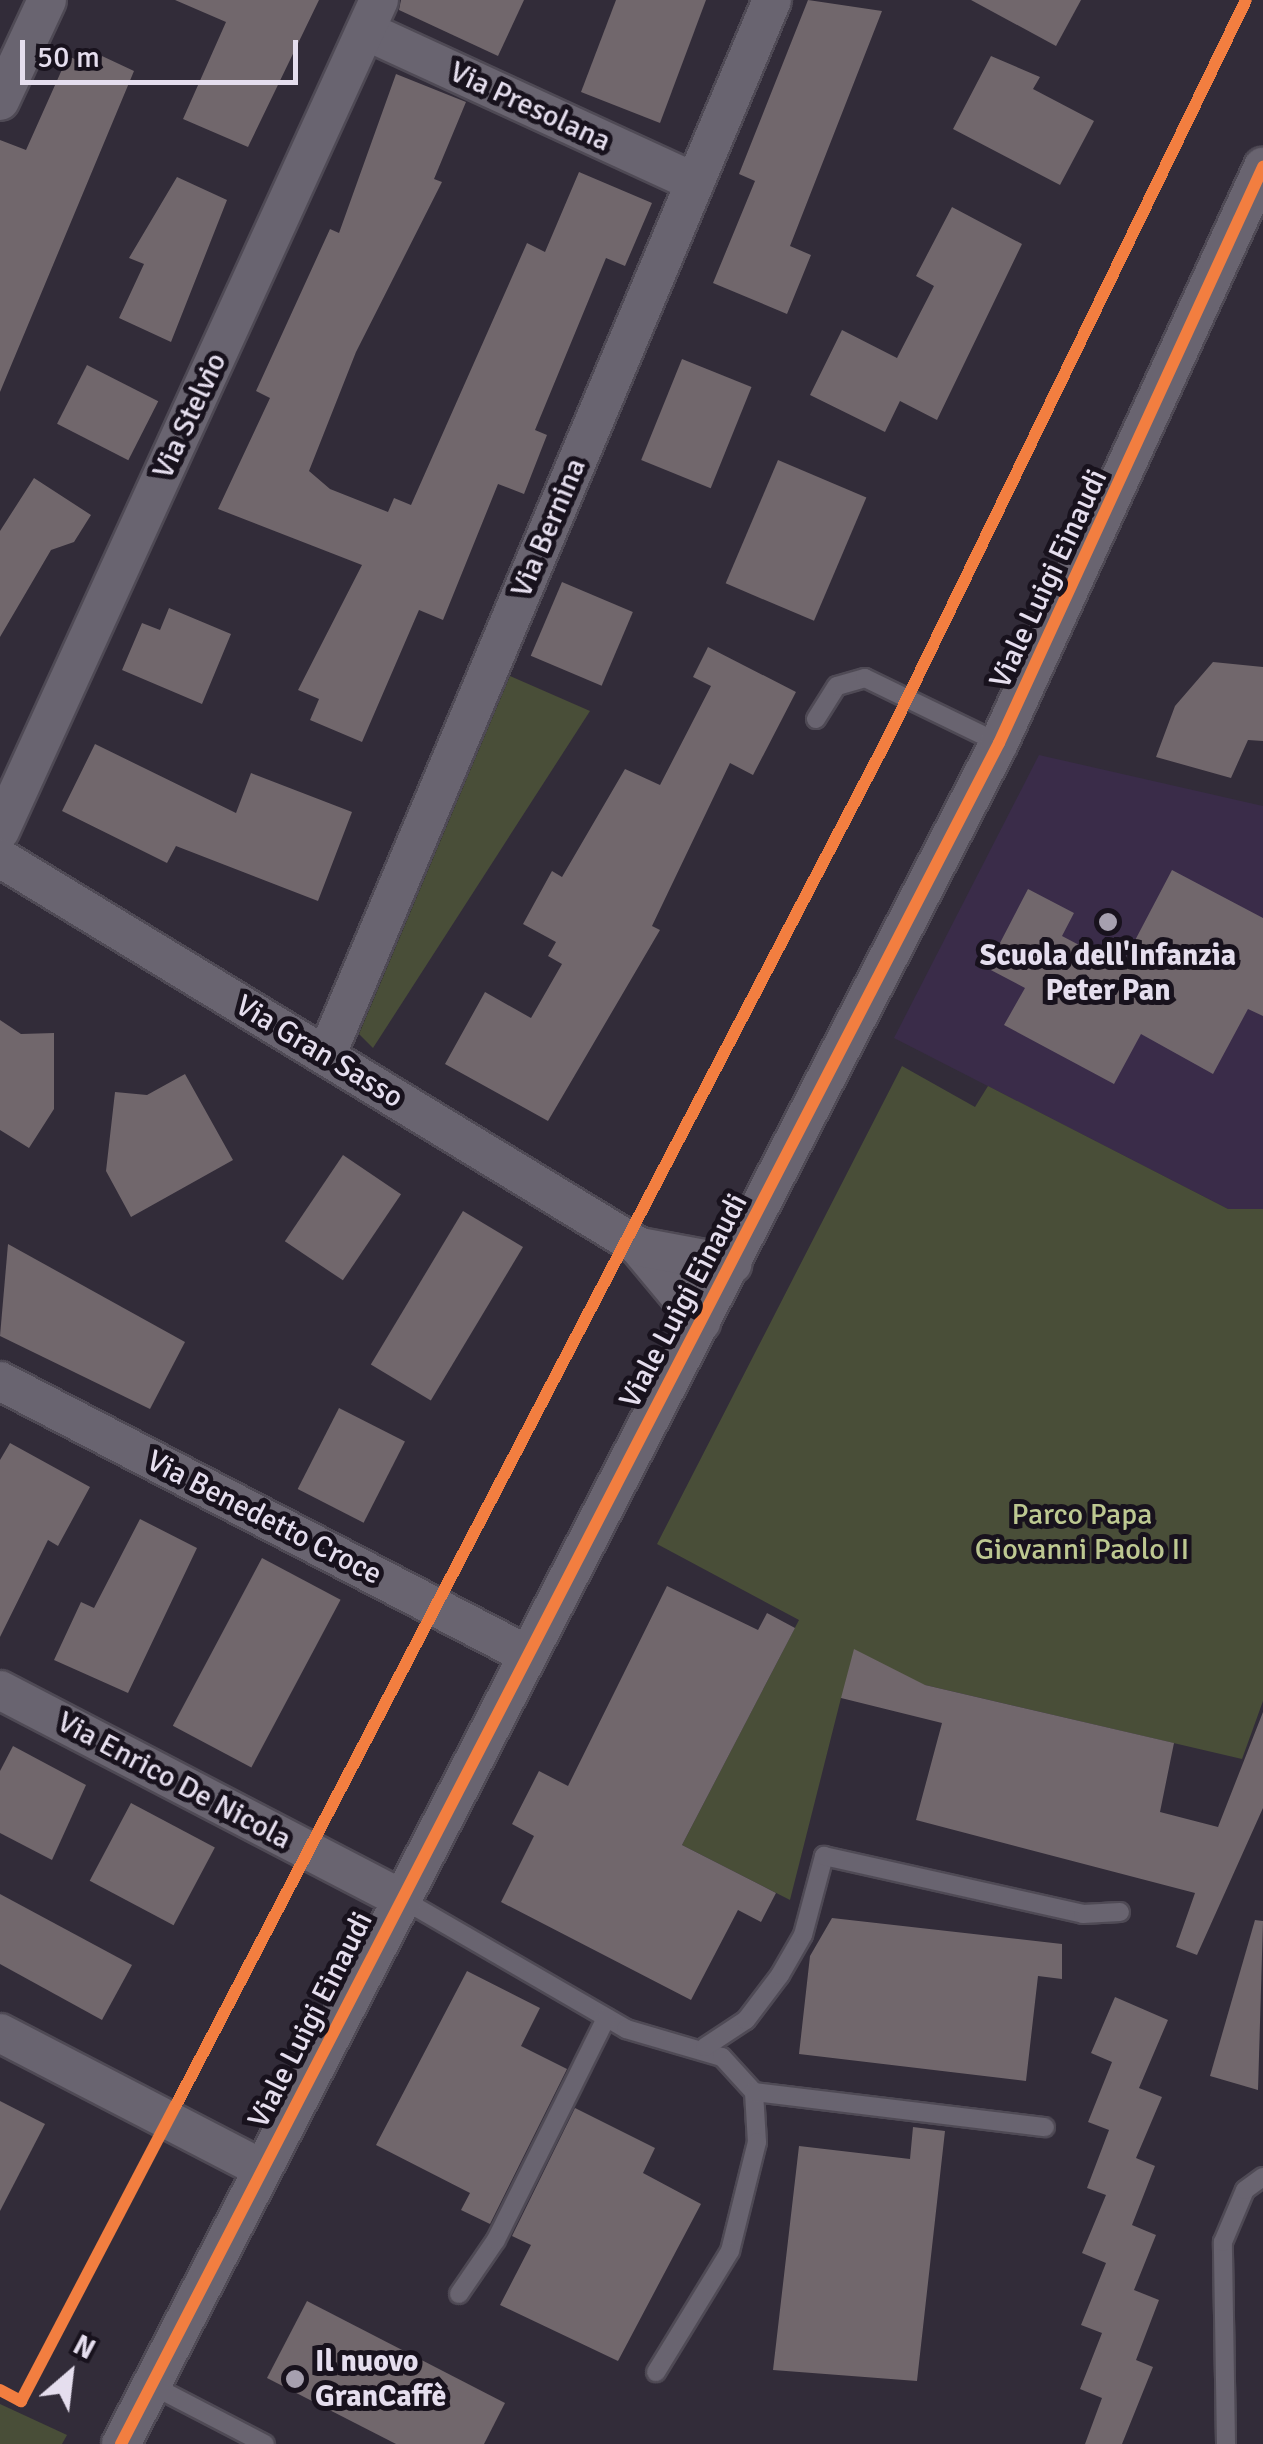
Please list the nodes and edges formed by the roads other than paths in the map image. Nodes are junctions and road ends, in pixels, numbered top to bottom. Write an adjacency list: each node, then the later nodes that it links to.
1 (47, 0): 4 (street)
2 (772, 0): 6 (street, Via Bernina)
3 (372, 16): 6 (street, Via Presolana); 9 (street, Via Stelvio)
4 (0, 100)
5 (1263, 167): 8 (street, Viale Luigi Einaudi)
6 (695, 182): 11 (street, Via Bernina)
7 (816, 719): 8 (lane)
8 (993, 740): 13 (street, Viale Luigi Einaudi)
9 (0, 831)
10 (0, 858): 11 (street, Via Gran Sasso)
11 (326, 1056): 12 (street, Via Gran Sasso)
12 (638, 1246): 13 (street, Via Gran Sasso); 14 (street, Via Gran Sasso)
13 (732, 1264): 14 (street, Viale Luigi Einaudi)
14 (702, 1322): 16 (street, Viale Luigi Einaudi)
15 (0, 1381): 16 (street, Via Benedetto Croce)
16 (528, 1655): 18 (street, Viale Luigi Einaudi)
17 (0, 1690): 18 (street, Via Enrico De Nicola)
18 (402, 1899): 20 (lane); 25 (street, Viale Luigi Einaudi)
19 (1120, 1912): 22 (lane)
20 (606, 2018): 22 (lane); 27 (lane)
21 (0, 2034): 25 (street)
22 (705, 2048): 23 (lane)
23 (754, 2092): 24 (lane); 28 (lane)
24 (1045, 2127)
25 (262, 2169): 29 (street, Viale Luigi Einaudi)
26 (1263, 2177): 32 (lane)
27 (459, 2294)
28 (656, 2372)
29 (152, 2386): 30 (street, Viale Luigi Einaudi); 31 (lane)
30 (121, 2444)
31 (265, 2444)
32 (1226, 2444)

